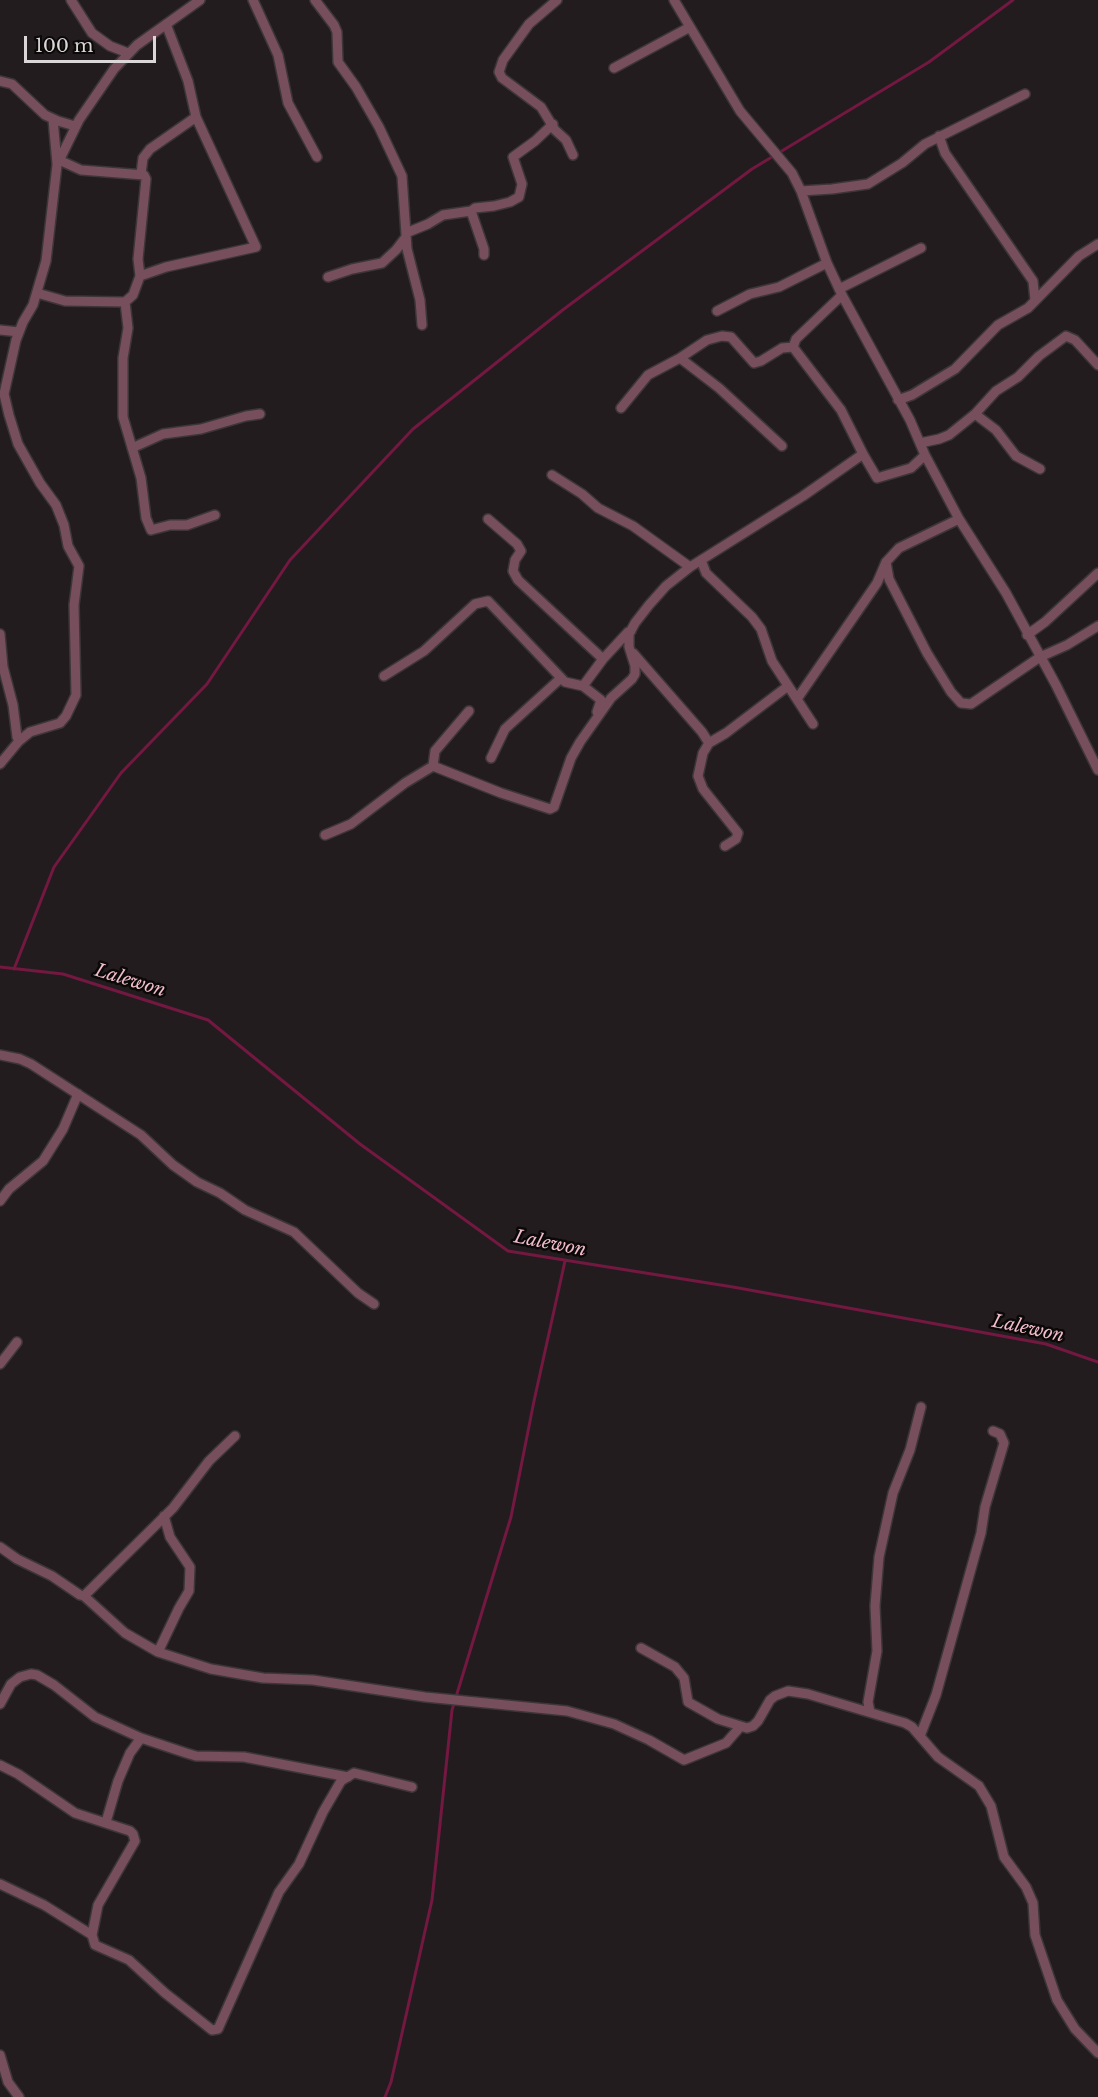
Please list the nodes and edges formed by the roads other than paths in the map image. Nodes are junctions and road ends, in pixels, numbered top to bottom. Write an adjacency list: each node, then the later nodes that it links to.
1 (71, 0): 9 (street)
2 (200, 0): 7 (street)
3 (253, 0): 19 (street)
4 (315, 0): 24 (street)
5 (558, 0): 15 (street)
6 (674, 0): 8 (street)
7 (166, 24): 9 (street); 13 (street)
8 (690, 27): 10 (street); 22 (street)
9 (128, 53): 16 (street)
10 (614, 68)
11 (0, 81): 14 (street)
12 (1025, 94): 17 (street)
13 (196, 117): 21 (street); 29 (street)
14 (53, 119): 16 (street); 20 (street)
15 (553, 123): 18 (street); 23 (street)
16 (75, 126): 20 (street)
17 (939, 136): 22 (street); 33 (street)
18 (573, 155)
19 (317, 157)
20 (58, 163): 21 (street); 32 (street)
21 (141, 174): 29 (street)
22 (801, 191): 28 (street)
23 (471, 211): 24 (street); 27 (street)
24 (406, 235): 30 (street); 36 (street)
25 (1098, 244): 33 (street)
26 (921, 248): 31 (street)
27 (484, 255)
28 (827, 263): 31 (street); 35 (street)
29 (140, 276): 34 (street)
30 (328, 277)
31 (841, 292): 39 (street); 44 (street)
32 (37, 293): 34 (street); 38 (street)
33 (1035, 300): 44 (street)
34 (124, 302): 50 (street)
35 (717, 311)
36 (422, 325)
37 (0, 330): 38 (street)
38 (19, 333): 42 (street)
39 (793, 347): 40 (street); 51 (street)
40 (680, 358): 45 (street); 49 (street)
41 (1098, 365): 47 (street)
42 (5, 387): 43 (street); 77 (street)
43 (0, 399)
44 (898, 400): 48 (street)
45 (621, 408)
46 (260, 414): 50 (street)
47 (975, 414): 48 (street); 53 (street)
48 (920, 443): 52 (street)
49 (782, 446)
50 (132, 448): 55 (street)
51 (863, 454): 52 (street); 58 (street)
52 (925, 455): 57 (street)
53 (1040, 469)
54 (552, 474): 60 (street)
55 (215, 515)
56 (488, 519): 68 (street)
57 (959, 519): 59 (street); 65 (street)
58 (701, 560): 60 (street); 72 (street)
59 (886, 562): 67 (street); 73 (street)
60 (690, 567): 63 (street)
61 (1098, 573): 65 (street)
62 (1098, 626): 67 (street)
63 (631, 631): 66 (street); 68 (street)
64 (0, 634): 77 (street)
65 (1027, 635): 67 (street)
66 (629, 647): 75 (street); 78 (street)
67 (1040, 657): 81 (street)
68 (603, 659): 71 (street)
69 (384, 676): 70 (street)
70 (561, 678): 71 (street); 79 (street)
71 (583, 686): 75 (street)
72 (788, 686): 73 (street); 78 (street)
73 (797, 699): 76 (street)
74 (469, 711): 82 (street)
75 (595, 720): 82 (street)
76 (813, 724)
77 (19, 741): 80 (street)
78 (709, 743): 84 (street)
79 (491, 759)
80 (0, 764)
81 (1096, 764)
82 (433, 766): 83 (street)
83 (325, 835)
84 (725, 846)
85 (0, 1055): 86 (street)
86 (78, 1094): 87 (street); 88 (street)
87 (0, 1201)
88 (374, 1304)
89 (17, 1341): 90 (street)
90 (0, 1364)
91 (921, 1407): 100 (street)
92 (993, 1431): 102 (street)
93 (235, 1436): 94 (street)
94 (164, 1516): 96 (street); 98 (street)
95 (0, 1547): 96 (street)
96 (84, 1596): 98 (street)
97 (640, 1648): 101 (street)
98 (158, 1652): 101 (street)
99 (0, 1704): 103 (street)
100 (870, 1712): 101 (street); 102 (street)
101 (740, 1727)
102 (920, 1736): 110 (street)
103 (141, 1738): 105 (street); 107 (street)
104 (0, 1765): 107 (street)
105 (348, 1777): 106 (street); 109 (street)
106 (412, 1787)
107 (106, 1822): 109 (street)
108 (0, 1884): 109 (street)
109 (92, 1935)
110 (1098, 2053)
111 (0, 2055): 112 (street)
112 (19, 2097)

